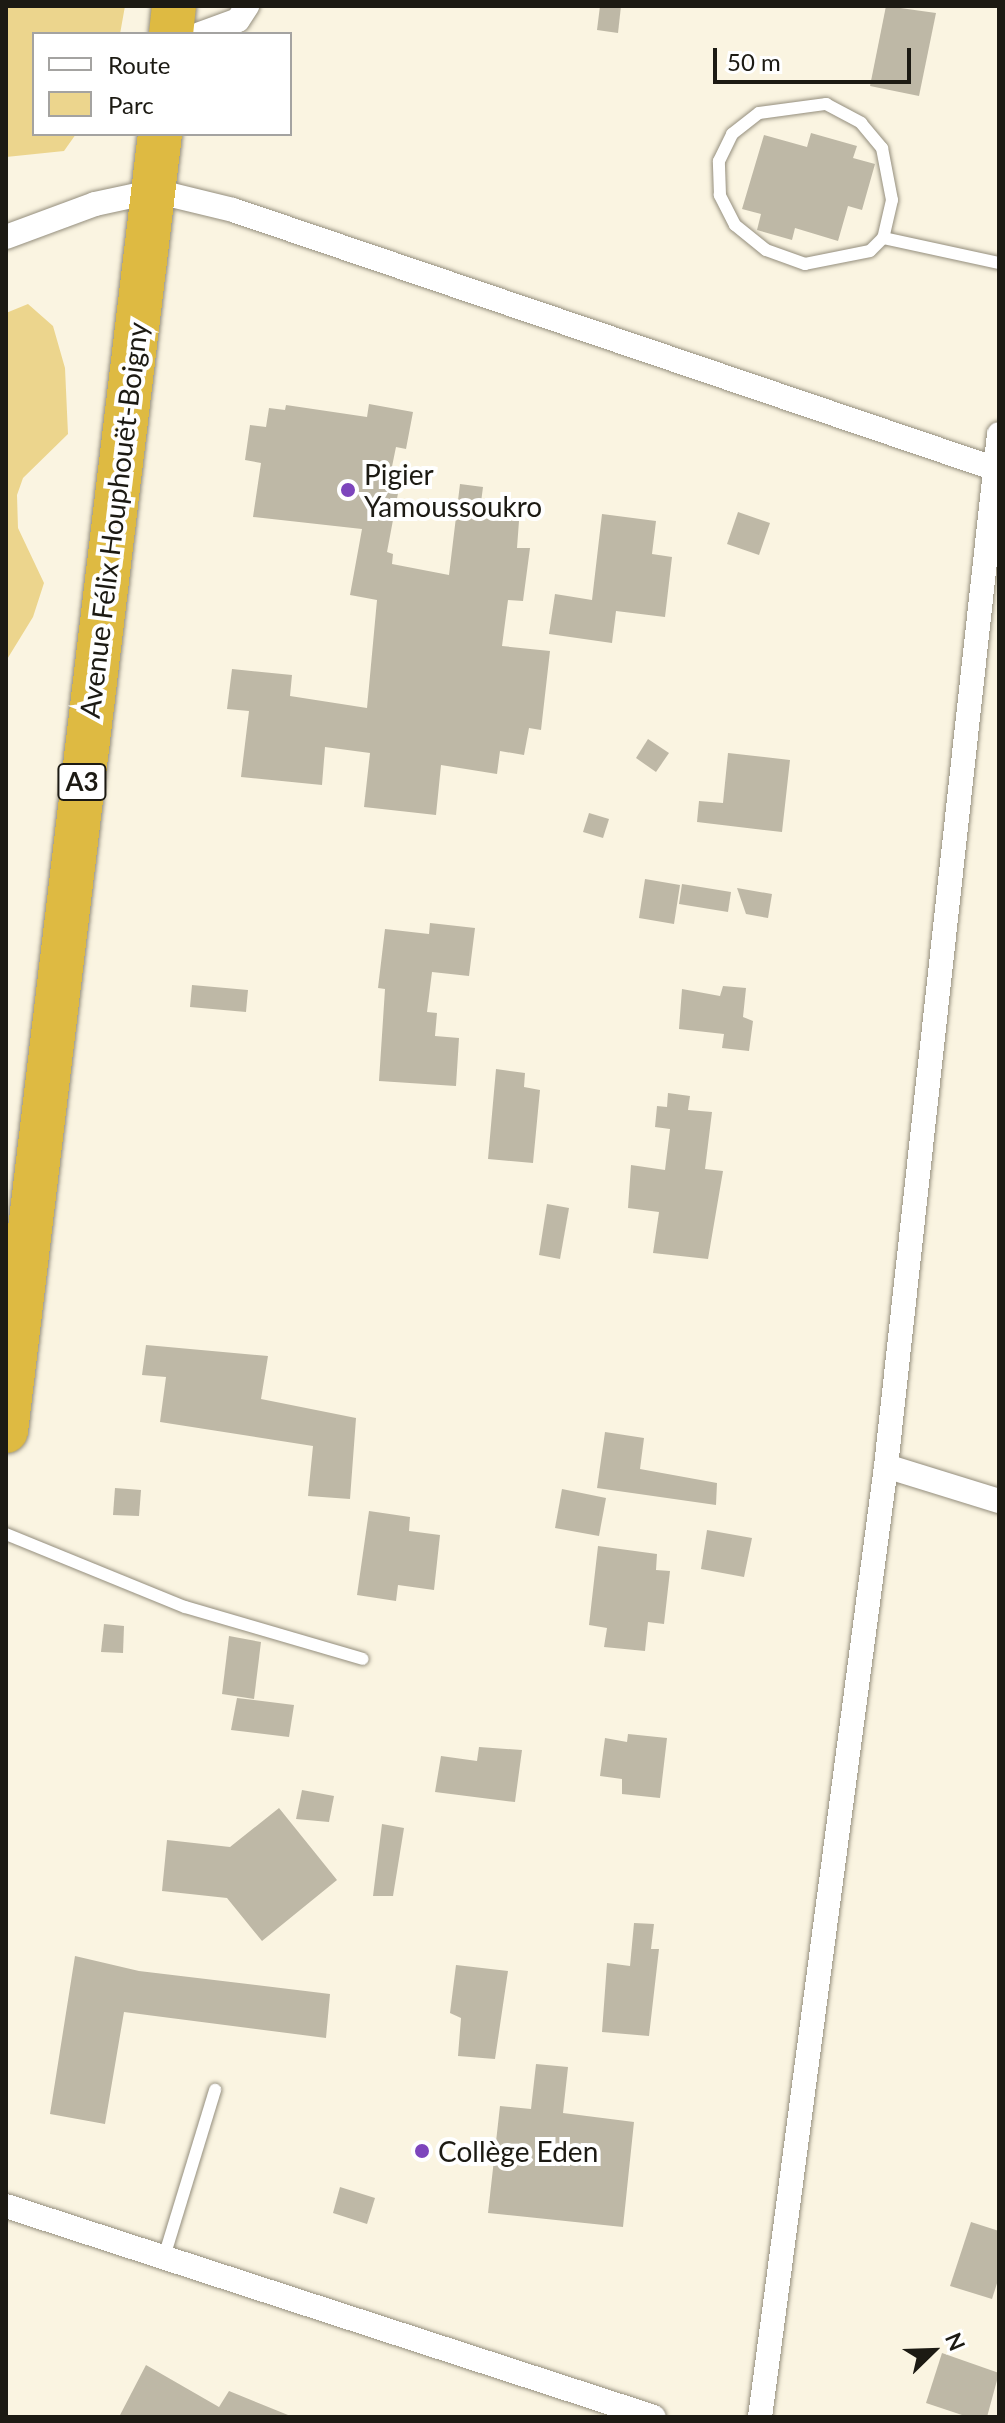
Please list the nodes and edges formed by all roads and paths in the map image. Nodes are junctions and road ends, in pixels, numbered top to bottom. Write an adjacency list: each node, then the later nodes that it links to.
1 (174, 6): 3 (highway)
2 (247, 6): 4 (street)
3 (171, 32)
4 (205, 32)
5 (160, 136): 6 (highway, Avenue Félix Houphouët-Boigny / A3)
6 (155, 191): 7 (street); 11 (street); 12 (highway, Avenue Félix Houphouët-Boigny / A3)
7 (6, 237)
8 (883, 238): 8 (lane); 9 (lane)
9 (999, 263)
10 (999, 434): 11 (street)
11 (997, 470): 13 (street)
12 (6, 1431)
13 (886, 1466): 14 (street); 21 (street)
14 (999, 1501)
15 (6, 1534): 16 (lane)
16 (363, 1659)
17 (215, 2090): 19 (lane)
18 (6, 2206): 19 (street)
19 (164, 2257): 20 (street)
20 (654, 2417)
21 (760, 2417)

